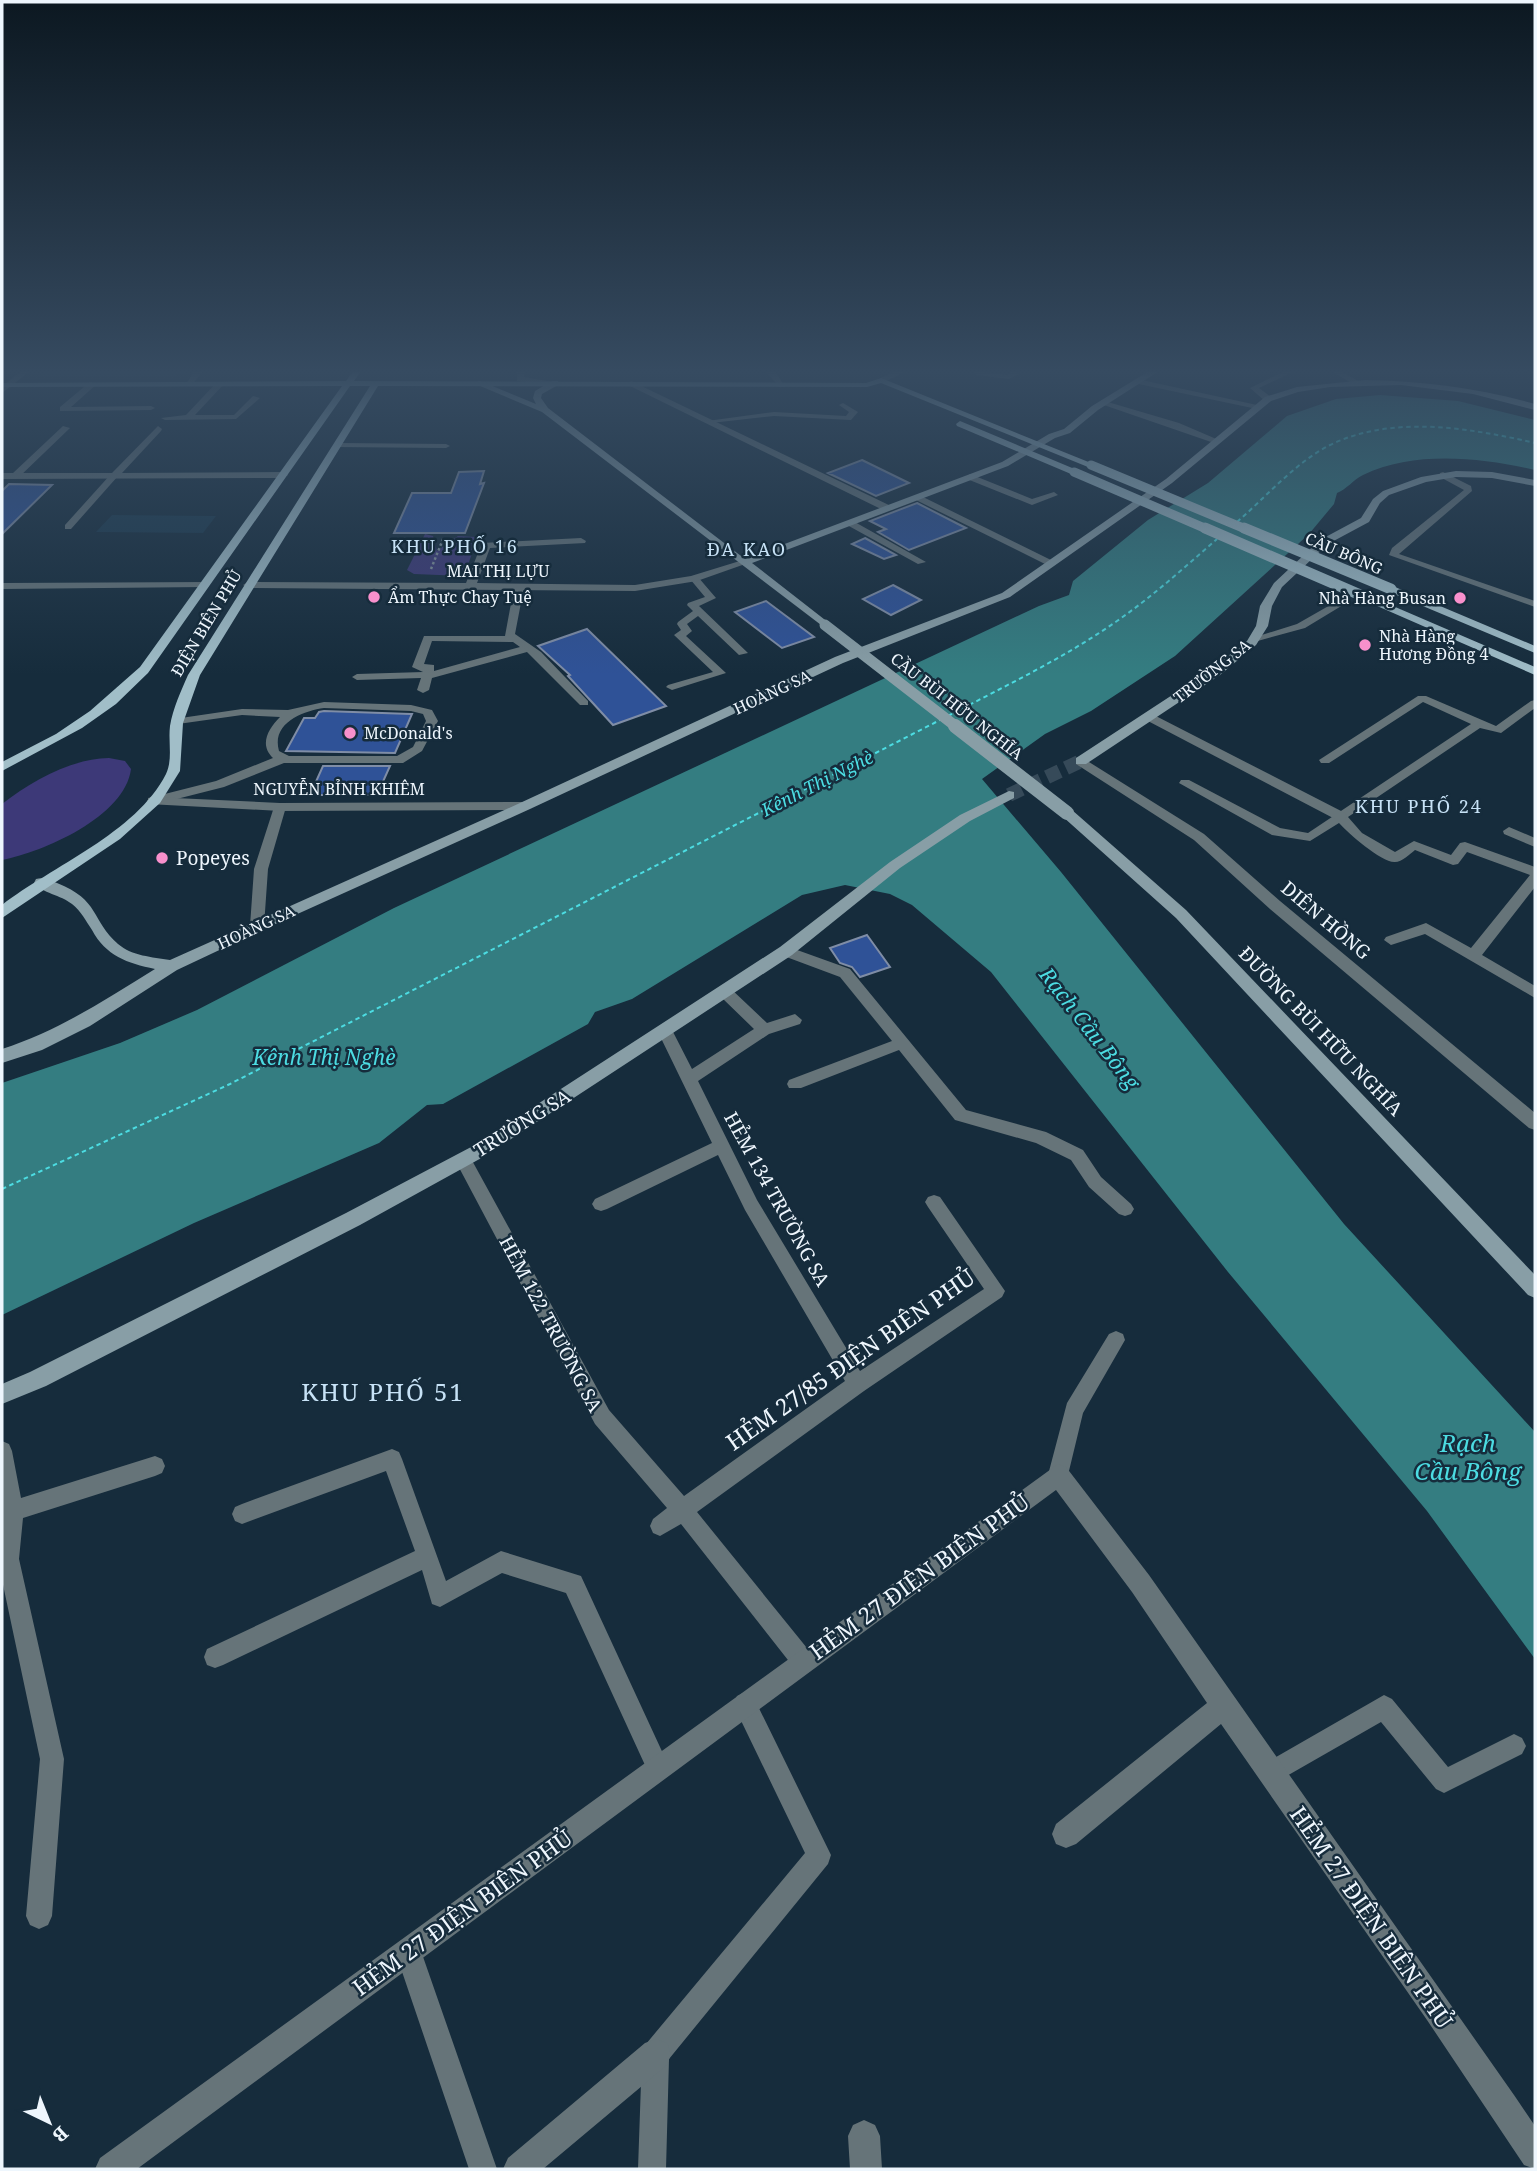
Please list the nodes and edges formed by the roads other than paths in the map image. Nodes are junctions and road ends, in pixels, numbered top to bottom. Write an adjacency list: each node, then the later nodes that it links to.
1 (19, 472): 13 (lane)
2 (117, 472): 14 (street)
3 (285, 472): 11 (main road, ÐIỆN BIÊN PHỦ)
4 (321, 472): 29 (main road, ÐIỆN BIÊN PHỦ)
5 (626, 472): 25 (street, CẦU BÙI HỮU NGHĨA)
6 (814, 472): 20 (street)
7 (981, 472): 16 (street)
8 (1075, 472): 41 (main road, CẦU BÔNG, bridge)
9 (1109, 472): 39 (main road, CẦU BÔNG, bridge)
10 (1179, 472): 26 (street, HOÀNG SA)
11 (283, 475): 14 (street); 28 (main road, ÐIỆN BIÊN PHỦ)
12 (1443, 475): 17 (street, TRƯỜNG SA); 34 (lane); 37 (street, TRƯỜNG SA)
13 (15, 476): 14 (street); 15 (street)
14 (114, 476): 22 (lane)
15 (2, 477)
16 (970, 477): 18 (lane); 19 (street)
17 (1535, 484)
18 (1054, 495)
19 (919, 498): 20 (street); 26 (lane)
20 (888, 509): 21 (street)
21 (850, 523): 24 (lane); 25 (street)
22 (68, 527)
23 (581, 541): 31 (street)
24 (920, 562)
25 (743, 563): 27 (street, MAI THỊ LỰU); 61 (street, CẦU BÙI HỮU NGHĨA, bridge)
26 (1050, 563): 59 (street, HOÀNG SA)
27 (695, 579): 32 (street, MAI THỊ LỰU); 35 (lane)
28 (205, 584): 30 (street); 55 (main road, ÐIỆN BIÊN PHỦ)
29 (248, 585): 31 (street, MAI THỊ LỰU); 50 (main road, ÐIỆN BIÊN PHỦ)
30 (2, 586)
31 (471, 586): 32 (street, MAI THỊ LỰU)
32 (519, 587): 36 (lane)
33 (1339, 603): 37 (lane)
34 (1535, 604)
35 (698, 613): 40 (lane); 44 (lane)
36 (514, 639): 38 (lane); 42 (lane)
37 (1254, 639): 49 (street, TRƯỜNG SA)
38 (529, 648): 42 (lane); 46 (lane)
39 (1535, 650)
40 (743, 653)
41 (1535, 671)
42 (429, 675): 43 (lane); 45 (lane)
43 (357, 677)
44 (673, 687)
45 (423, 690)
46 (584, 703)
47 (1535, 703): 51 (lane)
48 (292, 713): 50 (lane); 52 (lane); 52 (lane)
49 (1150, 718): 54 (street, TRƯỜNG SA); 62 (street)
50 (178, 721): 58 (main road, ÐIỆN BIÊN PHỦ)
51 (1479, 724): 53 (lane); 62 (lane)
52 (282, 759): 58 (lane)
53 (1325, 760)
54 (1081, 761): 82 (street, DIÊN HỒNG)
55 (2, 767)
56 (1185, 783): 62 (lane)
57 (1009, 795): 70 (street, TRƯỜNG SA)
58 (153, 801): 60 (street, NGUYỄN BỈNH KHIÊM); 66 (main road, ÐIỆN BIÊN PHỦ)
59 (524, 806): 60 (street, NGUYỄN BỈNH KHIÊM); 68 (street, HOÀNG SA)
60 (281, 807): 68 (lane)
61 (1067, 813): 88 (street, ĐƯỜNG BÙI HỮU NGHĨA)
62 (1340, 816): 65 (lane)
63 (1509, 831): 64 (lane)
64 (1535, 842)
65 (1535, 875): 71 (lane)
66 (41, 883): 67 (main road, ÐIỆN BIÊN PHỦ); 72 (street)
67 (2, 914)
68 (257, 926): 72 (street, HOÀNG SA)
69 (1391, 940): 71 (lane)
70 (786, 951): 73 (street, TRƯỜNG SA); 78 (lane)
71 (1474, 955): 74 (lane)
72 (171, 966): 79 (street, HOÀNG SA)
73 (725, 992): 76 (lane); 77 (street, TRƯỜNG SA)
74 (1535, 993)
75 (795, 1020): 76 (lane)
76 (764, 1030): 80 (lane)
77 (666, 1032): 80 (lane, HẺM 134 TRƯỜNG SA); 84 (street, TRƯỜNG SA)
78 (902, 1043): 81 (lane); 87 (lane)
79 (2, 1056)
80 (689, 1079): 83 (lane, HẺM 134 TRƯỜNG SA)
81 (794, 1084)
82 (1535, 1123)
83 (722, 1146): 86 (lane); 90 (lane, HẺM 134 TRƯỜNG SA)
84 (463, 1160): 91 (street, TRƯỜNG SA); 95 (lane, HẺM 122 TRƯỜNG SA)
85 (934, 1202): 90 (lane, HẺM 27/85 ĐIỆN BIÊN PHỦ)
86 (601, 1204)
87 (1125, 1209)
88 (1535, 1289)
89 (1116, 1340): 94 (lane)
90 (857, 1384): 95 (lane, HẺM 27/85 ĐIỆN BIÊN PHỦ)
91 (2, 1394)
92 (2, 1451): 96 (lane)
93 (155, 1466): 96 (lane)
94 (1058, 1475): 102 (street, HẺM 27 ĐIỆN BIÊN PHỦ); 104 (street, HẺM 27 ĐIỆN BIÊN PHỦ)
95 (682, 1509): 98 (lane, HẺM 27/85 ĐIỆN BIÊN PHỦ); 102 (lane)
96 (13, 1511): 100 (lane)
97 (242, 1514): 99 (lane)
98 (660, 1526)
99 (428, 1556): 101 (lane); 106 (lane)
100 (5, 1560): 109 (lane)
101 (215, 1657)
102 (803, 1661): 103 (street, HẺM 27 ĐIỆN BIÊN PHỦ)
103 (746, 1704): 106 (street, HẺM 27 ĐIỆN BIÊN PHỦ); 111 (lane)
104 (1224, 1705): 107 (street, HẺM 27 ĐIỆN BIÊN PHỦ); 108 (street)
105 (1514, 1746): 107 (lane)
106 (658, 1768): 110 (street, HẺM 27 ĐIỆN BIÊN PHỦ)
107 (1270, 1773): 113 (street, HẺM 27 ĐIỆN BIÊN PHỦ)
108 (1066, 1834)
109 (39, 1916)
110 (408, 1951): 114 (street, HẺM 27 ĐIỆN BIÊN PHỦ); 115 (lane)
111 (656, 2054): 116 (street); 117 (lane)
112 (864, 2136): 118 (street)
113 (1535, 2154)
114 (111, 2169)
115 (483, 2169)
116 (519, 2169)
117 (652, 2169)
118 (866, 2169)

